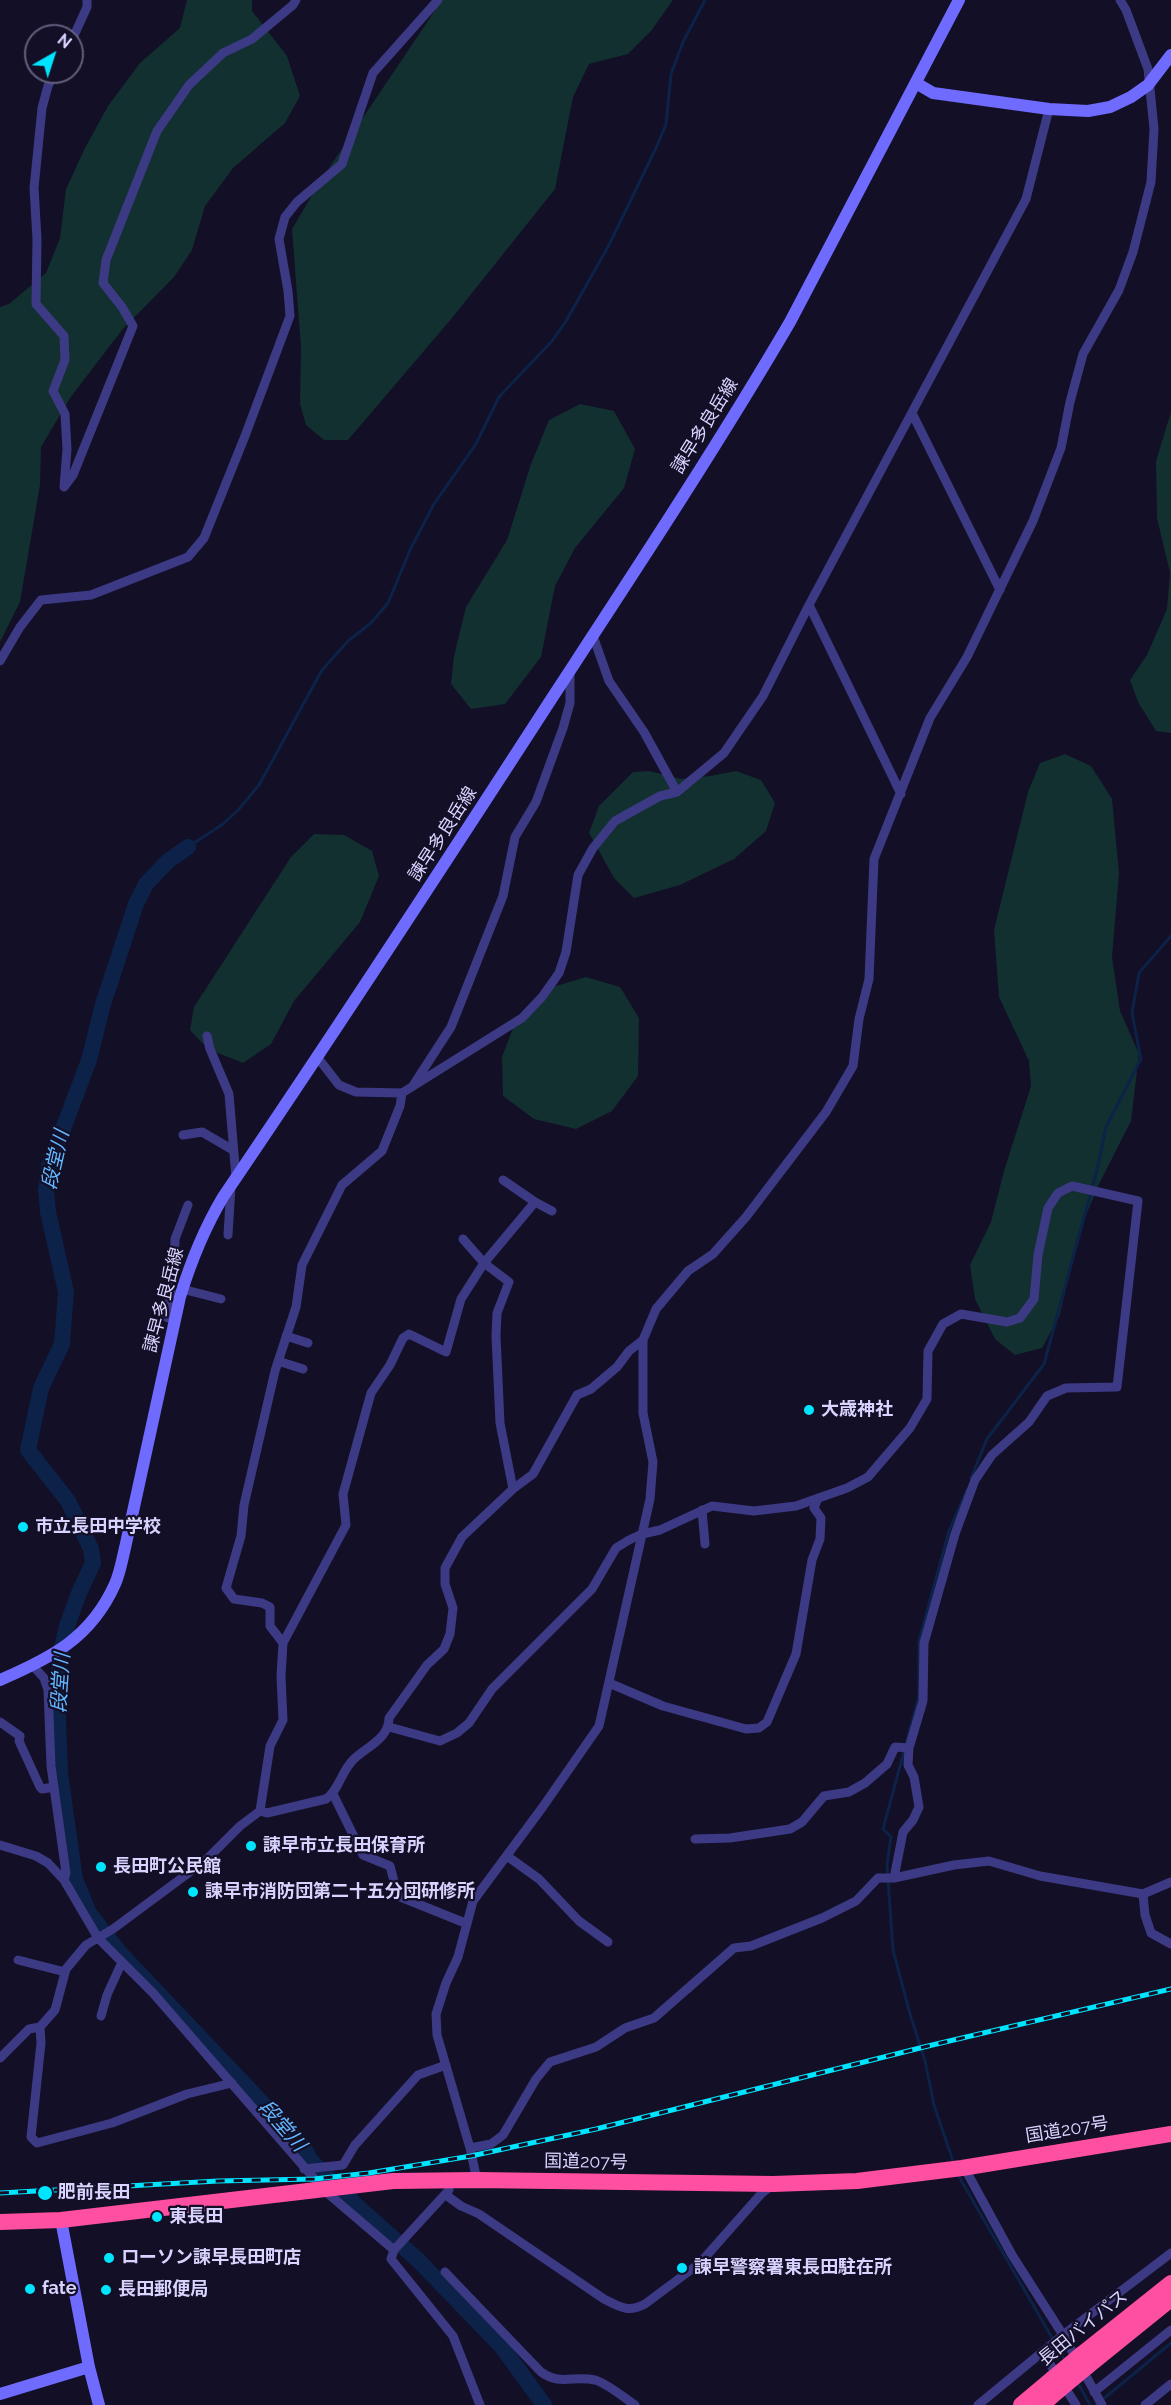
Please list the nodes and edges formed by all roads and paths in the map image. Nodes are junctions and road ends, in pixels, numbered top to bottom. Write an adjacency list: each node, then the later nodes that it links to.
1 (87, 0): 6 (street)
2 (296, 0): 9 (street)
3 (438, 0): 16 (street)
4 (959, 0): 8 (main road, 諫早多良岳線)
5 (1120, 0): 10 (street)
6 (79, 24)
7 (1171, 56): 10 (main road)
8 (916, 83): 11 (main road); 15 (main road, 諫早多良岳線)
9 (49, 84)
10 (1148, 85): 11 (main road); 13 (street)
11 (1049, 109): 12 (street)
12 (912, 413): 13 (street); 14 (street)
13 (1000, 590): 19 (street)
14 (809, 605): 18 (street); 19 (street)
15 (593, 636): 17 (main road, 諫早多良岳線); 18 (street)
16 (0, 661)
17 (570, 671): 21 (main road, 諫早多良岳線); 22 (street)
18 (677, 792): 22 (street)
19 (901, 794): 38 (street)
20 (207, 1036): 25 (street)
21 (318, 1058): 23 (street); 27 (main road, 諫早多良岳線)
22 (413, 1086): 23 (street)
23 (402, 1093): 37 (street)
24 (183, 1135): 25 (street)
25 (233, 1150): 27 (street)
26 (503, 1180): 28 (street)
27 (233, 1182): 31 (street); 34 (main road, 諫早多良岳線)
28 (536, 1202): 30 (street); 33 (street)
29 (188, 1205): 36 (street)
30 (552, 1211)
31 (228, 1235)
32 (463, 1239): 33 (street)
33 (484, 1263): 42 (street); 47 (street)
34 (182, 1288): 35 (street); 36 (main road, 諫早多良岳線)
35 (221, 1299)
36 (175, 1321): 48 (main road, 諫早多良岳線)
37 (286, 1336): 39 (street); 40 (street)
38 (643, 1340): 42 (street); 45 (street)
39 (308, 1343)
40 (278, 1361): 41 (street); 47 (street)
41 (303, 1370)
42 (513, 1489): 52 (street)
43 (818, 1498): 44 (street); 50 (street); 53 (street)
44 (702, 1510): 45 (street); 46 (street)
45 (642, 1534): 50 (street); 52 (street)
46 (705, 1544)
47 (283, 1643): 56 (street)
48 (38, 1663): 49 (main road, 諫早多良岳線); 54 (street)
49 (0, 1680)
50 (609, 1683): 59 (street)
51 (0, 1722): 54 (street)
52 (389, 1727): 55 (street)
53 (908, 1749): 57 (street); 60 (street)
54 (54, 1787): 61 (street)
55 (333, 1794): 56 (street); 64 (street)
56 (260, 1811): 65 (street)
57 (694, 1839)
58 (0, 1845): 61 (street)
59 (507, 1856): 64 (street); 66 (street)
60 (894, 1878): 63 (street); 77 (street)
61 (64, 1880): 65 (street)
62 (1171, 1882): 63 (street)
63 (1143, 1894): 67 (street)
64 (465, 1923): 74 (street)
65 (98, 1938): 69 (street); 70 (street)
66 (608, 1942)
67 (1171, 1944)
68 (18, 1960): 70 (street)
69 (122, 1962): 71 (street); 75 (street)
70 (65, 1972): 72 (street)
71 (101, 2016)
72 (40, 2027): 73 (street); 75 (street)
73 (0, 2058)
74 (446, 2065): 77 (street); 79 (street)
75 (232, 2083): 79 (street)
76 (1171, 2134): 78 (highway, 国道207号)
77 (470, 2148): 80 (street)
78 (958, 2168): 81 (highway, 国道207号); 92 (street)
79 (305, 2169): 83 (street)
80 (477, 2180): 81 (highway, 国道207号); 82 (highway, 国道207号)
81 (773, 2184): 82 (street)
82 (450, 2187): 83 (highway, 国道207号); 86 (street)
83 (327, 2190): 84 (highway, 国道207号); 86 (street)
84 (61, 2220): 85 (highway, 国道207号); 95 (main road)
85 (0, 2222)
86 (394, 2250): 101 (street)
87 (1171, 2253): 92 (street)
88 (445, 2272): 102 (street)
89 (1171, 2283): 94 (highway, 長田バイパス)
90 (1171, 2299): 94 (highway, 長田バイパス)
91 (1171, 2330): 99 (street)
92 (1062, 2337): 93 (street); 99 (street)
93 (1047, 2350): 103 (street); 106 (street)
94 (1085, 2360): 96 (highway, 長田バイパス, bridge)
95 (89, 2367): 98 (main road); 100 (main road)
96 (1056, 2384): 104 (highway, 長田バイパス); 105 (highway, 長田バイパス)
97 (1171, 2384): 107 (street)
98 (0, 2394)
99 (1098, 2398)
100 (99, 2405)
101 (480, 2405)
102 (635, 2405)
103 (978, 2405)
104 (1021, 2405)
105 (1042, 2405)
106 (1076, 2405)
107 (1145, 2405)

